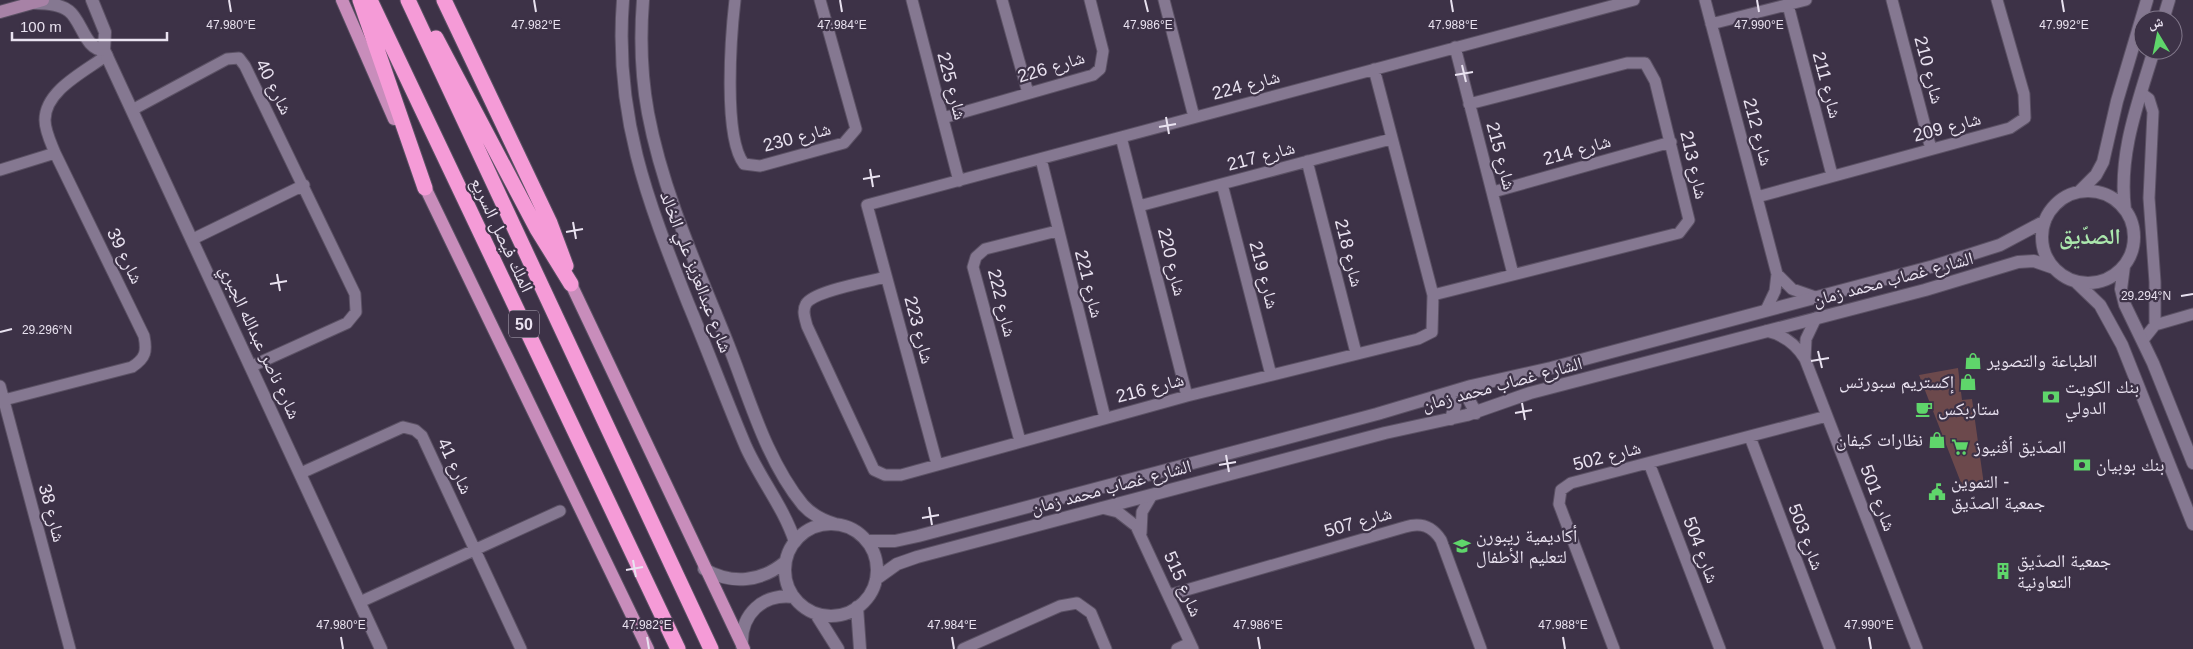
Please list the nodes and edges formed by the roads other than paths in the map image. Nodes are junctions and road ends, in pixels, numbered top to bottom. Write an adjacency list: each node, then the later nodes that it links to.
1 (92, 0): 27 (street, شارع ناصر عبدالله الجبري)
2 (342, 0): 48 (main road)
3 (360, 0): 48 (highway)
4 (370, 0): 115 (highway, الملك فيصل السريع / 50)
5 (408, 0): 116 (highway, الملك فيصل السريع / 50)
6 (414, 0): 64 (highway)
7 (444, 0): 64 (highway)
8 (623, 0): 99 (street, شارع عبدالعزيز علي الخالد)
9 (643, 0): 95 (street, شارع عبدالعزيز علي الخالد)
10 (735, 0): 11 (street, شارع 230)
11 (820, 0)
12 (912, 0): 35 (street, شارع 225)
13 (1002, 0): 30 (street)
14 (1090, 0): 30 (street, شارع 226)
15 (1164, 0): 34 (street)
16 (1634, 0): 26 (street, شارع 224)
17 (1705, 0): 25 (street, شارع 212)
18 (1806, 0): 23 (street)
19 (1892, 0): 39 (street, شارع 210)
20 (1997, 0): 39 (street, شارع 209)
21 (2147, 0): 50 (street)
22 (39, 1): 24 (main road); 27 (street, شارع ناصر عبدالله الجبري)
23 (1788, 5): 25 (street); 44 (street, شارع 211)
24 (0, 12)
25 (1711, 24): 51 (street, شارع 212)
26 (1455, 47): 29 (street, شارع 224); 32 (street, شارع 215)
27 (106, 52): 33 (street, شارع ناصر عبدالله الجبري); 40 (street, شارع 39)
28 (2151, 60): 31 (street)
29 (1374, 69): 34 (street, شارع 224); 37 (street, شارع 216)
30 (1028, 93): 35 (street, شارع 226)
31 (2141, 93): 54 (street); 70 (street)
32 (1469, 104): 38 (street, شارع 213); 49 (street, شارع 215)
33 (132, 110): 47 (street, شارع 40); 57 (street, شارع ناصر عبدالله الجبري)
34 (1194, 117): 36 (street, شارع 224)
35 (943, 118): 45 (street, شارع 225)
36 (1121, 137): 41 (street, شارع 224); 53 (street, شارع 220)
37 (1391, 139): 42 (street, شارع 217); 65 (street, شارع 216)
38 (1671, 142): 49 (street, شارع 214); 60 (street, شارع 213)
39 (1932, 149): 44 (street, شارع 209)
40 (55, 153): 43 (street); 81 (street, شارع 39)
41 (1040, 159): 45 (street, شارع 224); 56 (street, شارع 221)
42 (1308, 161): 46 (street, شارع 217); 73 (street, شارع 218)
43 (0, 170)
44 (1832, 175): 51 (street, شارع 209)
45 (959, 181): 52 (street, شارع 224)
46 (1222, 184): 53 (street, شارع 217); 76 (street, شارع 219)
47 (304, 185): 57 (street); 75 (street, شارع 40)
48 (425, 188): 114 (main road)
49 (1493, 192): 60 (street, شارع 215)
50 (2080, 192): 54 (street); 55 (street)
51 (1757, 197): 61 (street, شارع 212)
52 (867, 205): 62 (street, شارع 223)
53 (1140, 206): 80 (street, شارع 220)
54 (2125, 210): 58 (street)
55 (2045, 221): 59 (street); 66 (street, الشارع غصاب محمد زمان)
56 (1057, 232): 84 (street, شارع 221); 87 (street, شارع 222)
57 (193, 239): 75 (street, شارع ناصر عبدالله الجبري)
58 (2124, 266): 63 (street); 72 (street)
59 (2054, 268): 63 (street); 69 (street, الشارع غصاب محمد زمان)
60 (1513, 274): 65 (street, شارع 213)
61 (1777, 274): 66 (street); 67 (street, شارع 212)
62 (886, 277): 90 (street, شارع 223); 90 (street, شارع 216)
63 (2075, 281): 96 (street)
64 (571, 284): 102 (main road)
65 (1433, 295): 73 (street, شارع 216)
66 (1815, 297): 67 (street, الشارع غصاب محمد زمان)
67 (1766, 310): 78 (street, الشارع غصاب محمد زمان)
68 (2193, 314): 70 (street)
69 (1816, 318): 71 (street, الشارع غصاب محمد زمان); 74 (street, شارع 501)
70 (2155, 325): 72 (street)
71 (1766, 331): 74 (street, شارع 501); 82 (street, الشارع غصاب محمد زمان)
72 (2143, 340): 89 (street)
73 (1356, 353): 76 (street, شارع 216)
74 (1805, 359): 83 (street, شارع 501)
75 (252, 366): 91 (street, شارع ناصر عبدالله الجبري)
76 (1271, 375): 80 (street, شارع 216)
77 (0, 386): 81 (street, شارع 38)
78 (1471, 386): 79 (street, الشارع غصاب محمد زمان); 82 (street)
79 (1448, 393): 85 (street); 98 (street, الشارع غصاب محمد زمان)
80 (1187, 396): 84 (street, شارع 216)
81 (4, 400): 111 (street, شارع 38)
82 (1476, 412): 85 (street, الشارع غصاب محمد زمان)
83 (1827, 416): 86 (street, شارع 502); 126 (street, شارع 501)
84 (1105, 418): 87 (street, شارع 216)
85 (1451, 419): 92 (street, الشارع غصاب محمد زمان)
86 (1750, 437): 88 (street, شارع 502); 125 (street, شارع 503)
87 (1020, 441): 90 (street, شارع 216)
88 (1649, 463): 123 (street, شارع 502); 124 (street, شارع 504)
89 (2193, 463)
90 (937, 464)
91 (301, 472): 100 (street, شارع 41); 106 (street, شارع ناصر عبدالله الجبري)
92 (1152, 494): 93 (street, الشارع غصاب محمد زمان); 97 (street)
93 (1102, 508): 97 (street, شارع 515); 103 (street, الشارع غصاب محمد زمان)
94 (560, 511): 100 (street)
95 (835, 524): 98 (street); 99 (street)
96 (2193, 524)
97 (1140, 533): 104 (street, شارع 515)
98 (867, 541): 103 (street)
99 (795, 542): 101 (street)
100 (475, 550): 106 (street); 113 (street, شارع 41)
101 (785, 562): 102 (street); 105 (street)
102 (704, 569): 110 (main road)
103 (876, 579): 107 (street)
104 (1169, 594): 109 (street, شارع 515); 122 (street, شارع 507)
105 (794, 597): 108 (street); 110 (street)
106 (360, 602): 112 (street, شارع ناصر عبدالله الجبري)
107 (857, 608): 108 (street); 118 (street)
108 (816, 614): 117 (street)
109 (1192, 646): 121 (street)
110 (743, 647)
111 (70, 649)
112 (381, 649)
113 (521, 649)
114 (648, 649)
115 (678, 649)
116 (711, 649)
117 (838, 649)
118 (860, 649)
119 (963, 649): 120 (street)
120 (1106, 649)
121 (1178, 649)
122 (1481, 649)
123 (1614, 649)
124 (1720, 649)
125 (1830, 649)
126 (1917, 649)

